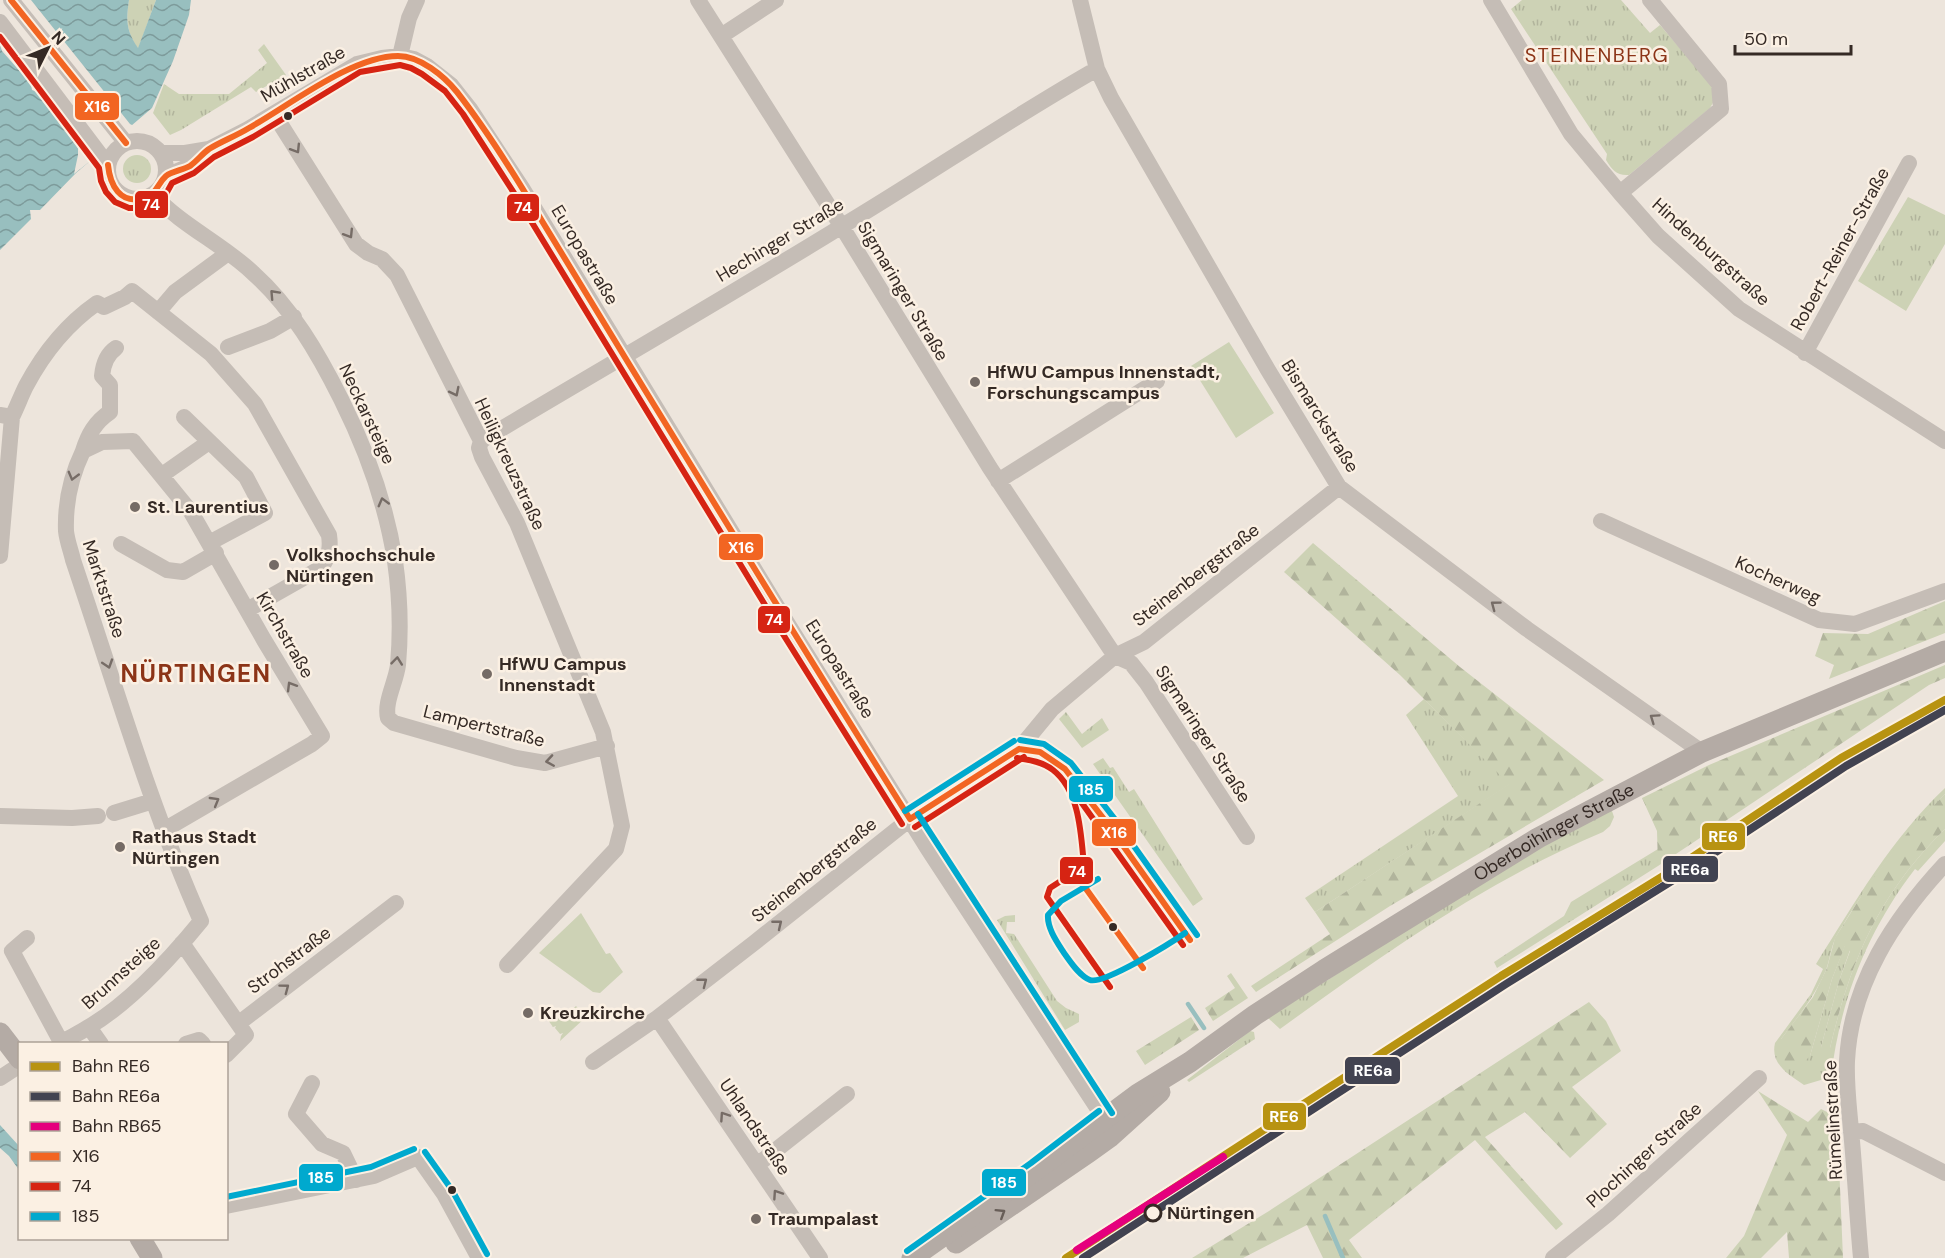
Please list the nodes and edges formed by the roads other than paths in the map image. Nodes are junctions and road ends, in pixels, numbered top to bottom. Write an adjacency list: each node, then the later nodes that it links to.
1 (11, 0): 13 (street)
2 (417, 0): 10 (street)
3 (698, 0): 9 (street, Sigmaringer Straße)
4 (776, 0): 9 (street)
5 (1080, 0): 11 (street, Bismarckstraße)
6 (1491, 0): 19 (street, Hindenburgstraße)
7 (1650, 0): 19 (street)
8 (0, 22): 16 (street)
9 (722, 36): 21 (street, Sigmaringer Straße)
10 (400, 56): 12 (street, Mühlstraße); 28 (street, Europastraße)
11 (1097, 69): 21 (street, Hechinger Straße); 38 (street, Bismarckstraße)
12 (274, 114): 14 (street, Mühlstraße); 32 (street, Heiligkreuzstraße, one-way to 32)
13 (124, 141): 15 (street, Mühlstraße); 16 (street)
14 (209, 149): 15 (street, Mühlstraße); 18 (street, Mühlstraße)
15 (161, 153): 18 (street)
16 (105, 162): 20 (street)
17 (1909, 163): 27 (street, Robert-Reiner-Straße)
18 (166, 176): 20 (street)
19 (1620, 193): 27 (street, Hindenburgstraße)
20 (154, 195): 22 (street, Neckarsteige)
21 (842, 227): 28 (street, Hechinger Straße); 37 (street, Sigmaringer Straße)
22 (228, 253): 23 (street); 24 (street, Neckarsteige, one-way to 22)
23 (158, 312): 30 (street); 44 (street)
24 (294, 317): 25 (street); 47 (street, Neckarsteige, one-way to 24)
25 (228, 347)
26 (116, 348): 35 (street, Marktstraße)
27 (1805, 353): 33 (street, Hindenburgstraße)
28 (623, 356): 32 (street, Hechinger Straße); 52 (street, Europastraße)
29 (1157, 381): 37 (street)
30 (6, 416): 42 (street)
31 (184, 417): 34 (street)
32 (481, 441): 48 (street, Heiligkreuzstraße)
33 (1945, 441)
34 (209, 442): 36 (street); 41 (street)
35 (82, 451): 36 (street, Kirchstraße); 50 (street, Marktstraße, one-way to 50)
36 (162, 475): 41 (street, Kirchstraße)
37 (998, 481): 46 (street, Sigmaringer Straße)
38 (1338, 487): 46 (street, Steinenbergstraße); 49 (street, Bismarckstraße, one-way to 38)
39 (1601, 521): 43 (street, Kocherweg)
40 (121, 544): 41 (street)
41 (213, 548): 44 (street, Kirchstraße)
42 (0, 556)
43 (1945, 591)
44 (247, 610): 53 (street, Kirchstraße, one-way to 44)
45 (1945, 651): 49 (main road, Oberboihinger Straße)
46 (1115, 656): 52 (street, Steinenbergstraße); 54 (street, Sigmaringer Straße)
47 (388, 718): 48 (street, Lampertstraße, one-way to 47)
48 (607, 746): 60 (street, Heiligkreuzstraße)
49 (1702, 752): 71 (main road, Oberboihinger Straße)
50 (153, 801): 51 (street); 53 (street, Marktstraße)
51 (0, 816)
52 (910, 819): 61 (street, Steinenbergstraße, one-way to 52); 77 (street, Europastraße)
53 (164, 830): 57 (street, Marktstraße)
54 (1247, 837)
55 (1945, 864): 79 (street, Rümelinstraße)
56 (396, 903): 62 (street, Strohstraße, one-way to 56)
57 (201, 921): 59 (street, Brunnsteige)
58 (27, 938): 65 (street)
59 (182, 943): 62 (street); 63 (street, Brunnsteige)
60 (507, 965)
61 (657, 1018): 70 (street, Steinenbergstraße); 81 (street, Uhlandstraße, one-way to 61)
62 (239, 1023): 68 (street)
63 (89, 1027): 66 (street, Brunnsteige); 67 (street)
64 (0, 1033): 69 (main road)
65 (59, 1042)
66 (62, 1042)
67 (99, 1042)
68 (228, 1053)
69 (18, 1056)
70 (593, 1062)
71 (1190, 1062): 77 (main road, Oberboihinger Straße); 78 (main road, Oberboihinger Straße)
72 (18, 1066): 73 (street)
73 (0, 1078)
74 (1759, 1078): 91 (street, Plochinger Straße)
75 (312, 1083): 83 (street)
76 (847, 1094): 81 (street)
77 (1104, 1118): 78 (street); 80 (main road); 89 (main road, Oberboihinger Straße)
78 (1127, 1121): 80 (main road, Oberboihinger Straße)
79 (1851, 1132): 82 (street); 92 (street, Rümelinstraße)
80 (1089, 1152): 90 (main road, Oberboihinger Straße, one-way to 80)
81 (757, 1165): 88 (street, Uhlandstraße, one-way to 81)
82 (1945, 1173)
83 (356, 1180): 84 (street); 87 (street)
84 (228, 1206)
85 (141, 1240): 86 (main road)
86 (152, 1258)
87 (479, 1258)
88 (820, 1258)
89 (912, 1258)
90 (935, 1258)
91 (1553, 1258)
92 (1861, 1258)

